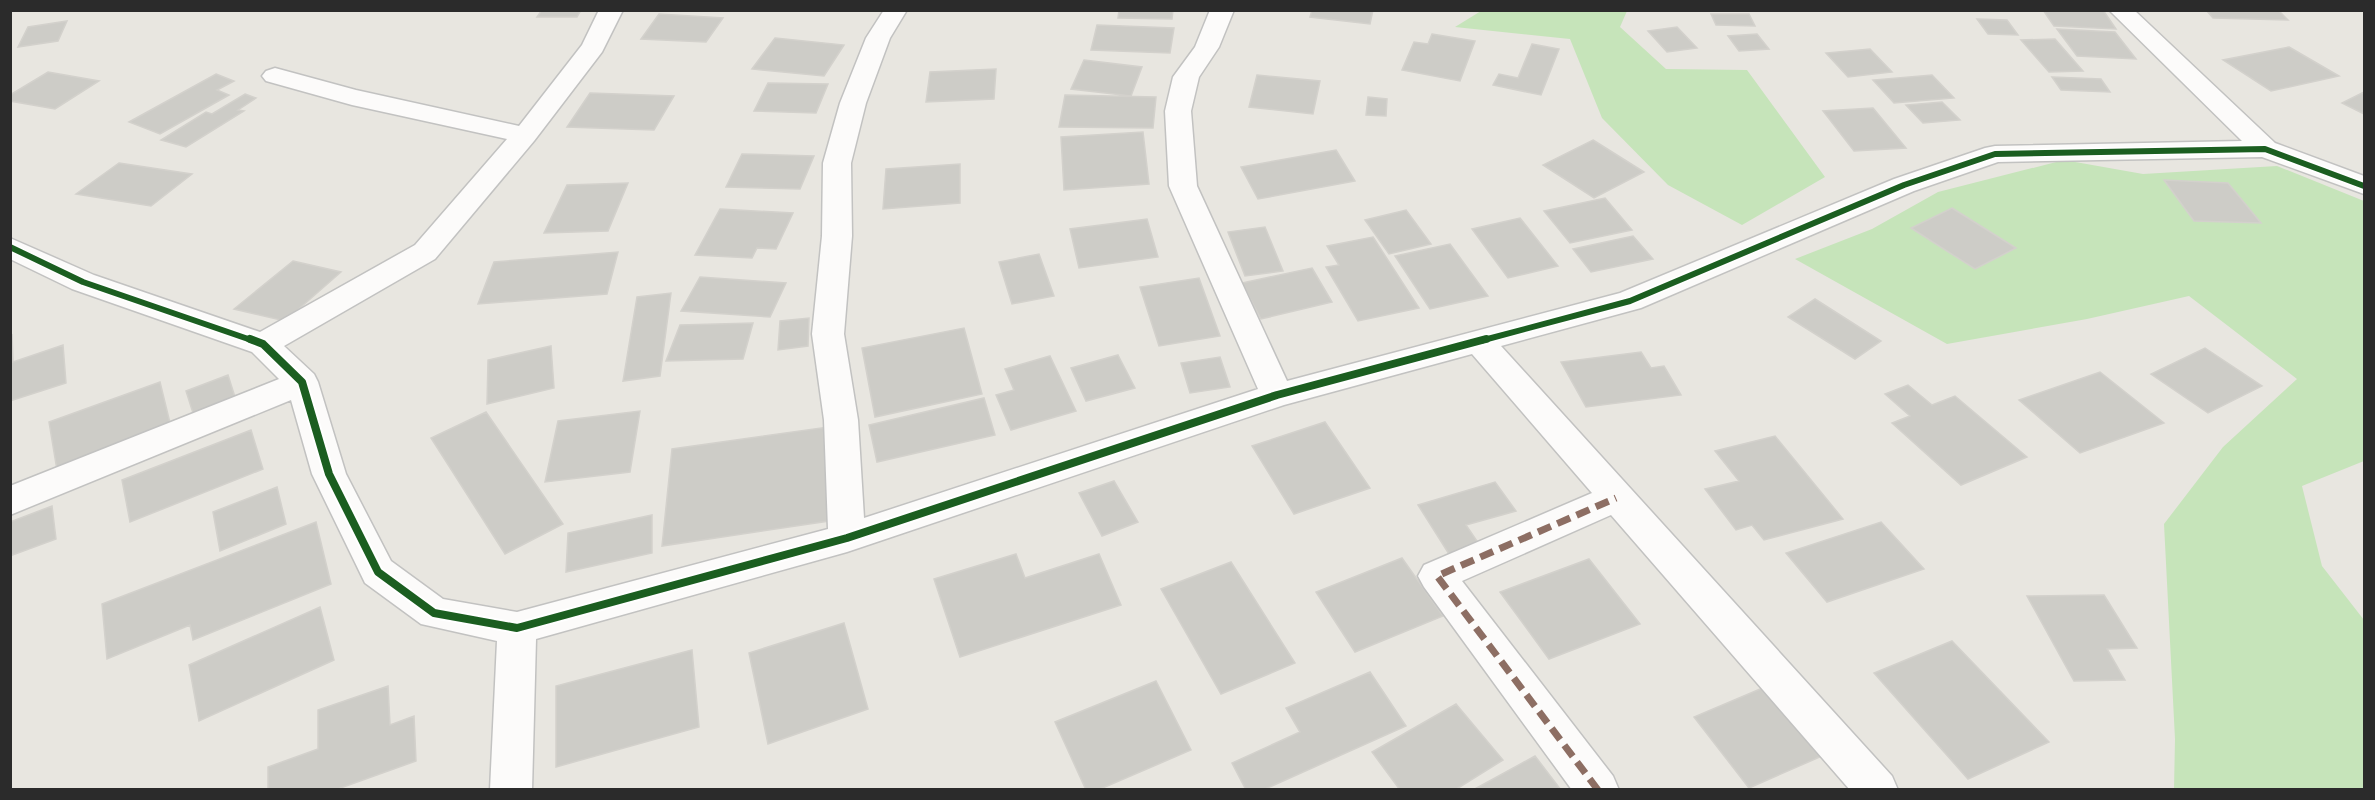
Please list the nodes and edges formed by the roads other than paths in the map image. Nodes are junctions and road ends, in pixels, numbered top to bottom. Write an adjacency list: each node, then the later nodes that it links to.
1 (611, 10): 6 (street)
2 (896, 10): 16 (street)
3 (1222, 10): 13 (street)
4 (2120, 10): 7 (street)
5 (276, 76): 6 (street)
6 (525, 135): 11 (street)
7 (2265, 149): 8 (street); 10 (street)
8 (2364, 186)
9 (10, 247): 11 (street)
10 (1478, 341): 13 (street); 14 (street)
11 (263, 344): 12 (street)
12 (302, 381): 15 (street); 17 (street)
13 (1277, 395): 16 (street)
14 (1616, 498): 19 (street); 20 (street)
15 (10, 501)
16 (847, 538): 17 (street)
17 (517, 628): 18 (street)
18 (511, 789)
19 (1598, 789)
20 (1877, 789)

